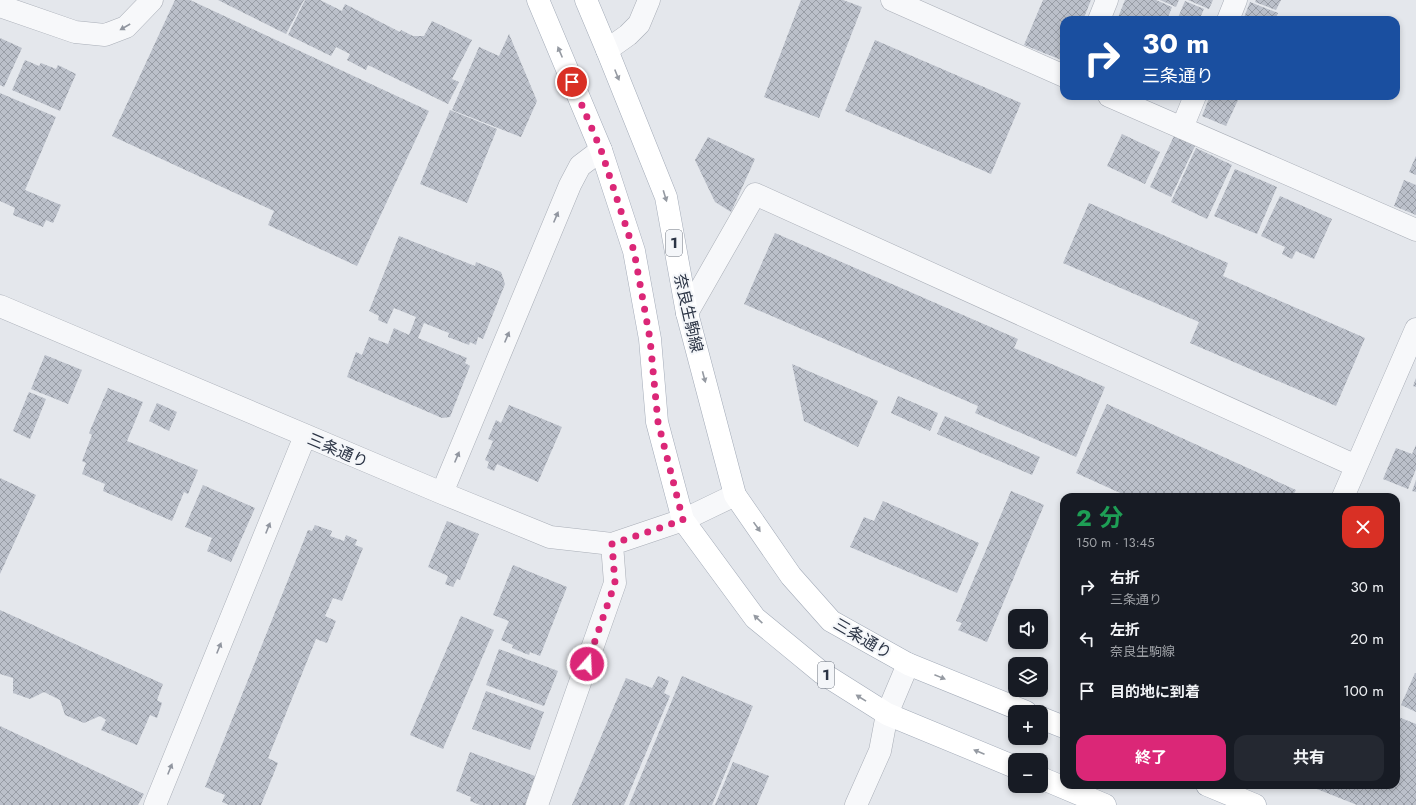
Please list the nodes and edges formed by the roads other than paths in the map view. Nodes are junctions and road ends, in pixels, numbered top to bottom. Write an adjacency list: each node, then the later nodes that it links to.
1 (152, 0): 8 (street, one-way to 8)
2 (538, 0): 16 (main road, 1, one-way to 2)
3 (586, 0): 11 (main road, 奈良生駒線 / 1)
4 (649, 0): 11 (street)
5 (892, 0): 12 (street)
6 (1107, 0): 9 (street)
7 (1236, 0): 10 (street)
8 (0, 6)
9 (1101, 16)
10 (1230, 16)
11 (607, 50): 19 (main road, 奈良生駒線 / 1, one-way to 19)
12 (1060, 74)
13 (1118, 100): 15 (street)
14 (1193, 100): 15 (street)
15 (1182, 128): 17 (street)
16 (601, 150): 23 (street, one-way to 16); 26 (main road, 1)
17 (1416, 230)
18 (0, 306): 21 (street, 三条通り)
19 (687, 314): 22 (street); 25 (main road, 奈良生駒線 / 1, one-way to 25)
20 (1416, 329): 22 (street)
21 (305, 436): 23 (street, 三条通り); 38 (street, one-way to 21)
22 (1356, 466): 24 (street)
23 (442, 493): 27 (street, 三条通り)
24 (1345, 493)
25 (735, 495): 26 (street, 三条通り); 28 (main road, 三条通り / 1, one-way to 28)
26 (683, 520): 27 (street, 三条通り); 30 (main road, 1, one-way to 26)
27 (612, 544): 39 (street)
28 (908, 664): 29 (main road, 三条通り / 1, one-way to 29); 30 (street)
29 (1009, 705)
30 (887, 714): 33 (main road, 1, one-way to 30); 40 (street)
31 (1048, 721): 32 (main road)
32 (1060, 725)
33 (1008, 764)
34 (1048, 781): 35 (main road)
35 (1060, 786)
36 (1067, 789): 41 (main road)
37 (1218, 792): 42 (main road)
38 (155, 805)
39 (537, 805)
40 (856, 805)
41 (1106, 805)
42 (1255, 805)

